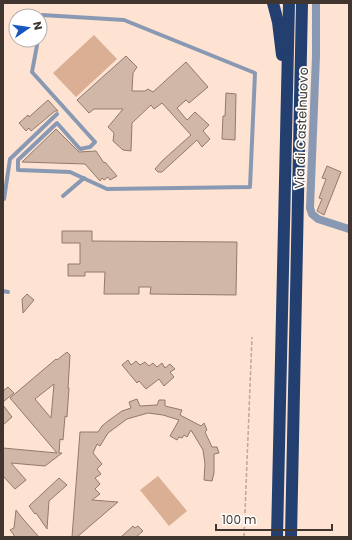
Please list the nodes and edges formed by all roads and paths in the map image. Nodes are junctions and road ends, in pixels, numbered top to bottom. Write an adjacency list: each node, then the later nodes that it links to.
1 (273, 3): 8 (highway)
2 (289, 3): 8 (highway)
3 (302, 3): 18 (highway)
4 (316, 3): 12 (street, Via di Castelnuovo)
5 (48, 15): 9 (lane)
6 (36, 48): 9 (lane)
7 (57, 114): 11 (lane)
8 (287, 118): 17 (highway)
9 (84, 178): 10 (lane)
10 (63, 196)
11 (3, 199)
12 (349, 229)
13 (3, 291): 14 (lane)
14 (8, 292)
15 (252, 337): 16 (path)
16 (244, 537)
17 (277, 537)
18 (291, 537)

